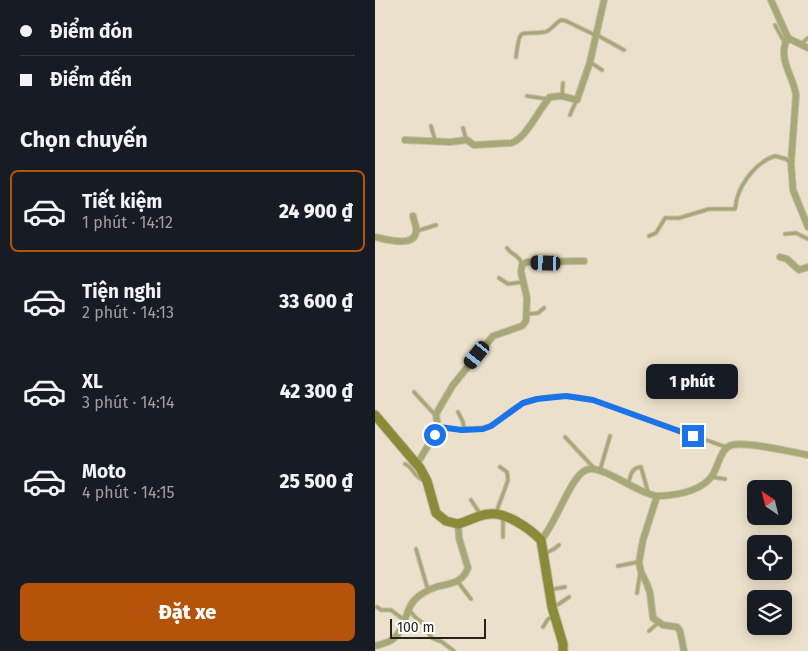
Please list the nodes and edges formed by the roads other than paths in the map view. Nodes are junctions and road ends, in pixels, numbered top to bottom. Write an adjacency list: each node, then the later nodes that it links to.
1 (604, 0): 4 (street)
2 (771, 0): 6 (street)
3 (775, 25): 6 (lane)
4 (596, 35): 9 (lane); 10 (lane); 11 (street)
5 (808, 38): 7 (lane)
6 (787, 41): 7 (street); 24 (street)
7 (801, 45): 8 (street)
8 (808, 48)
9 (624, 50)
10 (516, 57)
11 (590, 62): 12 (lane); 17 (street)
12 (602, 70)
13 (563, 83): 15 (lane)
14 (527, 96): 16 (lane)
15 (562, 96): 16 (street); 17 (street)
16 (548, 99): 23 (street)
17 (577, 100): 18 (lane)
18 (570, 115)
19 (431, 126): 22 (lane)
20 (463, 128): 23 (lane)
21 (405, 140): 22 (street)
22 (435, 140): 23 (street)
23 (467, 140)
24 (791, 163): 27 (street); 30 (lane)
25 (413, 216): 28 (street)
26 (436, 225): 28 (lane)
27 (808, 227)
28 (416, 231): 31 (street)
29 (785, 234): 32 (lane)
30 (649, 236)
31 (375, 237)
32 (808, 239)
33 (507, 248): 36 (lane)
34 (780, 257): 37 (street)
35 (584, 261): 36 (street)
36 (522, 264): 39 (street)
37 (808, 267)
38 (499, 278): 39 (lane)
39 (523, 282): 41 (street)
40 (544, 308): 41 (lane)
41 (527, 314): 45 (street)
42 (414, 392): 45 (lane)
43 (458, 412): 47 (lane)
44 (375, 415): 53 (street)
45 (436, 417): 46 (street)
46 (439, 427): 47 (lane); 53 (street)
47 (464, 428): 50 (lane)
48 (609, 436): 55 (lane)
49 (565, 437): 55 (lane)
50 (727, 447): 51 (street); 56 (street)
51 (808, 455)
52 (405, 464): 58 (lane)
53 (417, 464): 58 (street)
54 (500, 467): 64 (lane)
55 (597, 469): 59 (street); 67 (street)
56 (712, 476): 57 (lane); 61 (street)
57 (725, 479)
58 (427, 481): 65 (street)
59 (628, 484): 60 (street); 60 (lane)
60 (647, 492): 61 (street)
61 (657, 496): 71 (street)
62 (471, 500): 63 (lane)
63 (481, 515): 64 (street); 65 (street)
64 (499, 515): 66 (lane); 67 (street)
65 (458, 524): 74 (street)
66 (503, 538)
67 (541, 540): 70 (street)
68 (559, 545): 70 (lane)
69 (416, 549): 76 (lane)
70 (544, 554): 77 (street)
71 (639, 562): 72 (lane); 73 (street)
72 (618, 566)
73 (641, 572): 78 (lane); 86 (street)
74 (458, 582): 76 (street); 80 (lane)
75 (565, 587): 77 (lane)
76 (429, 590): 83 (street)
77 (549, 590): 82 (street)
78 (637, 593)
79 (569, 597): 82 (lane)
80 (471, 599)
81 (377, 607): 85 (lane)
82 (552, 607): 84 (street)
83 (408, 610): 85 (street); 90 (lane)
84 (555, 617): 87 (lane); 91 (street)
85 (404, 620): 89 (street)
86 (657, 622): 88 (lane); 92 (street)
87 (543, 627)
88 (649, 631)
89 (375, 646)
90 (454, 651)
91 (563, 651)
92 (684, 651)

